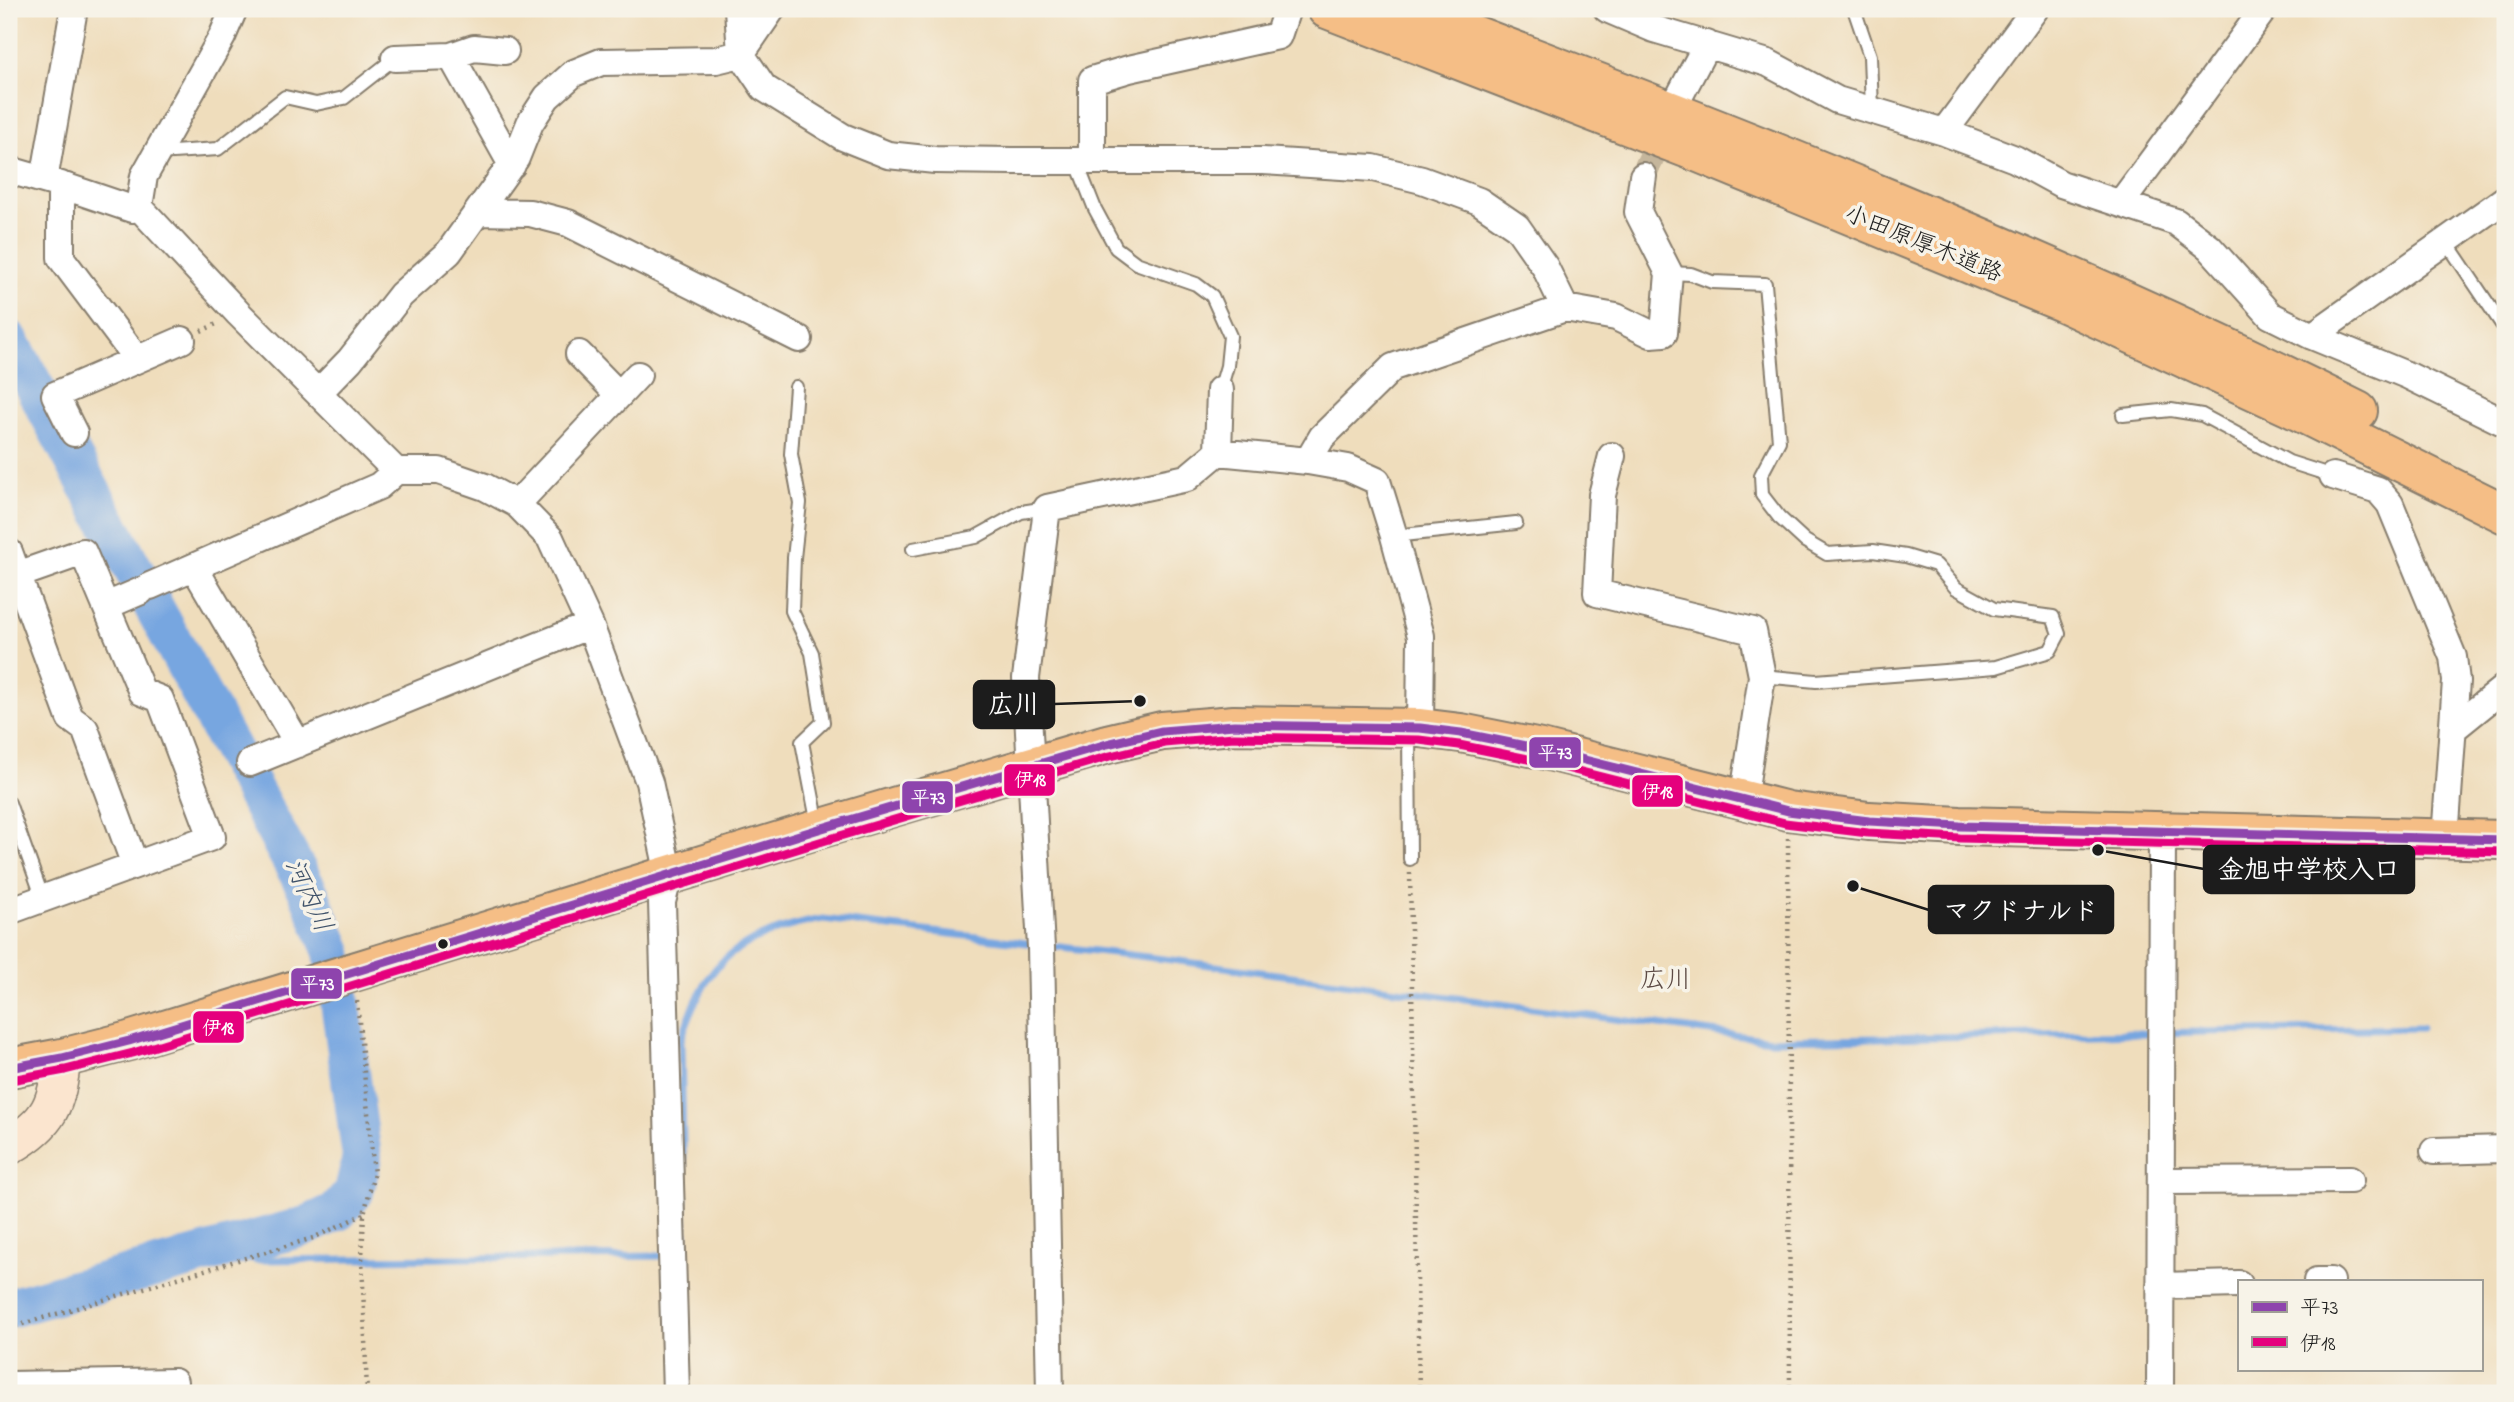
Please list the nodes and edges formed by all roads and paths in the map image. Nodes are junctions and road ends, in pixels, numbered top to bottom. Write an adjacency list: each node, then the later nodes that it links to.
1 (74, 9): 25 (street)
2 (234, 9): 20 (street)
3 (738, 9): 14 (street)
4 (772, 9): 14 (street)
5 (1287, 9): 21 (street)
6 (1327, 9): 56 (main road, 小田原厚木道路)
7 (1406, 9): 53 (main road, 小田原厚木道路)
8 (1607, 9): 12 (street)
9 (1854, 9): 18 (lane)
10 (2035, 9): 19 (street)
11 (2264, 9): 27 (street)
12 (1707, 44): 17 (street); 18 (street)
13 (505, 51): 15 (street)
14 (741, 54): 21 (street); 22 (street)
15 (452, 56): 16 (street); 22 (street)
16 (395, 58): 20 (lane)
17 (1678, 99)
18 (1872, 109): 19 (street)
19 (1944, 132): 27 (street)
20 (158, 153): 28 (street)
21 (1084, 161): 32 (street); 42 (lane)
22 (512, 164): 29 (street)
23 (9, 170): 25 (street)
24 (1643, 176): 31 (street)
25 (52, 182): 28 (street); 39 (street)
26 (2505, 199): 30 (street)
27 (2121, 202): 35 (street)
28 (139, 207): 33 (street)
29 (478, 212): 36 (street); 43 (street)
30 (2445, 240): 34 (lane); 35 (street)
31 (1669, 273): 32 (street); 64 (lane)
32 (1565, 308): 50 (street)
33 (239, 314): 37 (path); 43 (street)
34 (2505, 329)
35 (2312, 336): 46 (street)
36 (799, 339)
37 (182, 340): 39 (street)
38 (579, 355): 44 (street)
39 (136, 358): 47 (street)
40 (638, 375): 44 (street)
41 (796, 387): 74 (lane)
42 (1220, 390): 48 (street)
43 (318, 392): 51 (street)
44 (619, 396): 54 (street)
45 (2123, 415): 52 (lane)
46 (2504, 422)
47 (74, 433)
48 (1219, 452): 50 (street); 55 (street)
49 (1612, 456): 64 (street)
50 (1308, 461): 58 (street)
51 (396, 471): 54 (street); 60 (street)
52 (2333, 476): 67 (street)
53 (2505, 484)
54 (517, 504): 63 (street)
55 (1047, 508): 59 (lane); 70 (street)
56 (2505, 514)
57 (1516, 523): 58 (lane)
58 (1394, 536): 66 (street)
59 (913, 549)
60 (194, 566): 62 (street); 68 (street)
61 (12, 568): 62 (street); 79 (street)
62 (106, 606): 79 (street)
63 (590, 625): 68 (street); 80 (street)
64 (1762, 676): 71 (street)
65 (2505, 687): 67 (street)
66 (1415, 728): 70 (main road); 71 (main road); 78 (lane)
67 (2453, 729): 76 (street)
68 (298, 744): 69 (street)
69 (250, 763)
70 (1032, 765): 74 (main road); 99 (street)
71 (1743, 801): 73 (main road)
72 (9, 803): 81 (lane)
73 (1788, 811): 75 (main road); 101 (path)
74 (819, 829): 80 (main road)
75 (2162, 832): 76 (main road); 90 (street)
76 (2445, 839): 77 (main road)
77 (2505, 840)
78 (1410, 859): 100 (path)
79 (135, 865): 81 (street)
80 (669, 875): 83 (main road); 98 (street)
81 (43, 899): 82 (street)
82 (9, 911)
83 (345, 976): 84 (main road); 91 (path)
84 (62, 1058): 85 (main road); 86 (main road)
85 (9, 1068)
86 (9, 1146)
87 (2505, 1149): 88 (street)
88 (2434, 1151)
89 (2350, 1180): 90 (street)
90 (2161, 1181): 93 (street)
91 (364, 1213): 94 (path); 97 (path)
92 (2238, 1284): 93 (street)
93 (2160, 1286): 102 (street)
94 (9, 1328)
95 (174, 1382): 96 (street)
96 (9, 1385)
97 (367, 1393)
98 (676, 1393)
99 (1050, 1393)
100 (1419, 1393)
101 (1790, 1393)
102 (2160, 1393)

